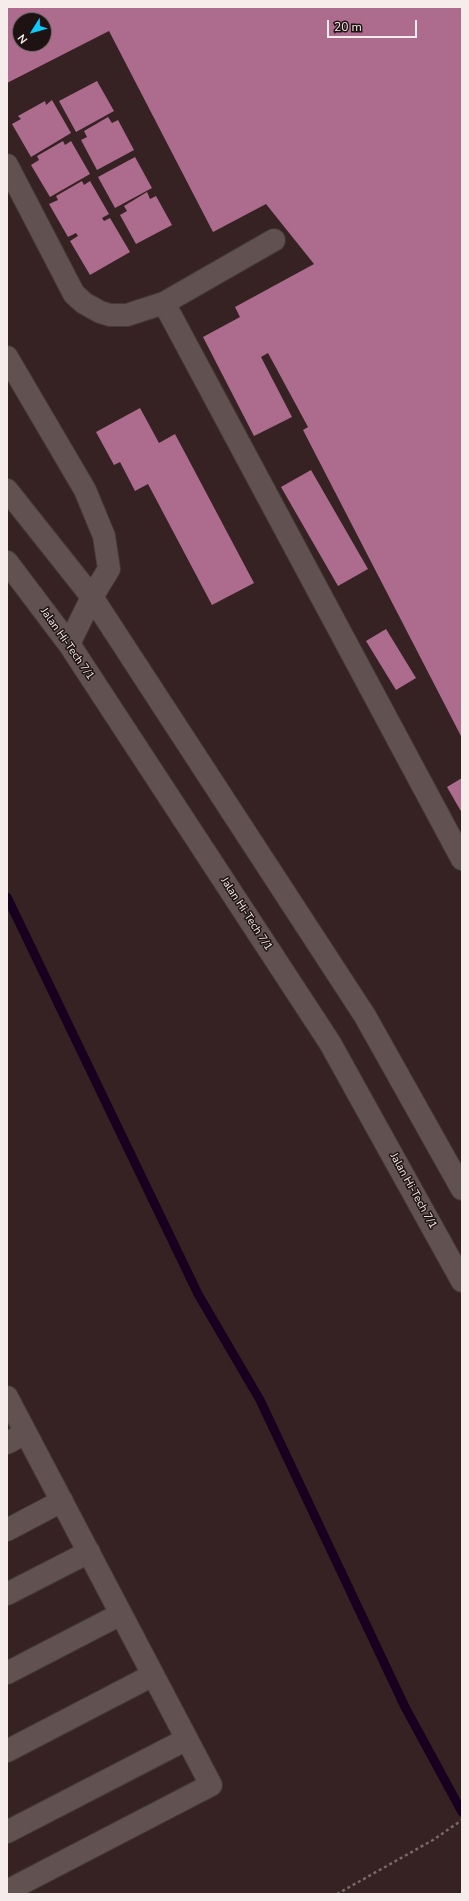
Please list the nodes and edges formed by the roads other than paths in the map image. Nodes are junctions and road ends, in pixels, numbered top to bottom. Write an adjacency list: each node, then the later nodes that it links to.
1 (7, 165): 3 (street)
2 (274, 240): 3 (street)
3 (164, 303): 9 (street)
4 (7, 357): 7 (street)
5 (7, 490): 7 (street)
6 (7, 562): 8 (street, Jalan Hi-Tech 7/1)
7 (92, 597): 8 (street); 10 (street)
8 (69, 644): 11 (street, Jalan Hi-Tech 7/1)
9 (462, 859)
10 (462, 1189)
11 (462, 1281)
12 (7, 1397): 13 (street)
13 (16, 1438): 14 (street)
14 (62, 1501): 15 (street); 16 (street)
15 (7, 1530)
16 (89, 1552): 17 (street); 18 (street)
17 (7, 1594)
18 (121, 1614): 19 (street); 20 (street)
19 (7, 1674)
20 (153, 1675): 21 (street); 22 (street)
21 (187, 1739): 23 (street); 24 (street)
22 (7, 1751)
23 (7, 1832)
24 (7, 1891)

